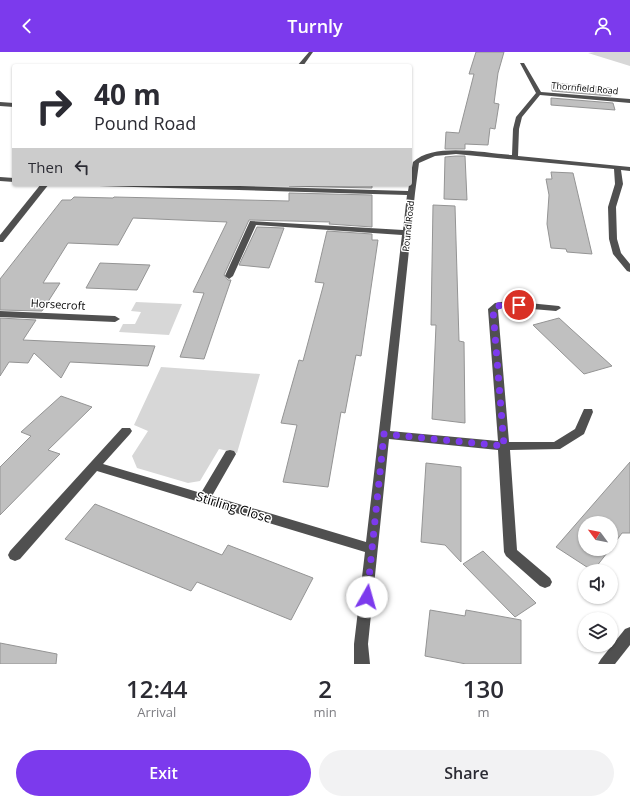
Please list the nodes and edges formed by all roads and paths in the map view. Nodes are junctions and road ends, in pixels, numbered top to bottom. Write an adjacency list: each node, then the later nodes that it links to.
1 (311, 52): 2 (street)
2 (302, 64)
3 (522, 64): 4 (street)
4 (539, 93): 5 (street, Thornfield Road); 8 (street, Thornfield Road)
5 (630, 101)
6 (0, 104): 7 (street)
7 (12, 105)
8 (515, 157): 9 (street, Pound Road); 15 (street, Pound Road)
9 (617, 167): 10 (street, Pound Road); 18 (street)
10 (630, 169)
11 (0, 179): 12 (street)
12 (12, 180)
13 (43, 186): 17 (street)
14 (168, 186): 15 (street)
15 (411, 193): 16 (street, Pound Road)
16 (407, 233): 19 (street); 25 (street, Pound Road)
17 (0, 240)
18 (630, 269)
19 (229, 276)
20 (556, 308): 26 (street)
21 (0, 314): 22 (street, Horsecroft)
22 (115, 319)
23 (588, 412): 26 (street)
24 (126, 432): 28 (street)
25 (384, 434): 26 (street); 30 (street, Pound Road)
26 (504, 446): 32 (street)
27 (230, 454): 29 (street)
28 (94, 466): 29 (street, Stirling Close); 31 (street)
29 (205, 498): 30 (street, Stirling Close)
30 (372, 549): 34 (street, Pound Road)
31 (15, 555)
32 (545, 582)
33 (630, 634): 35 (street)
34 (362, 664)
35 (606, 664)

